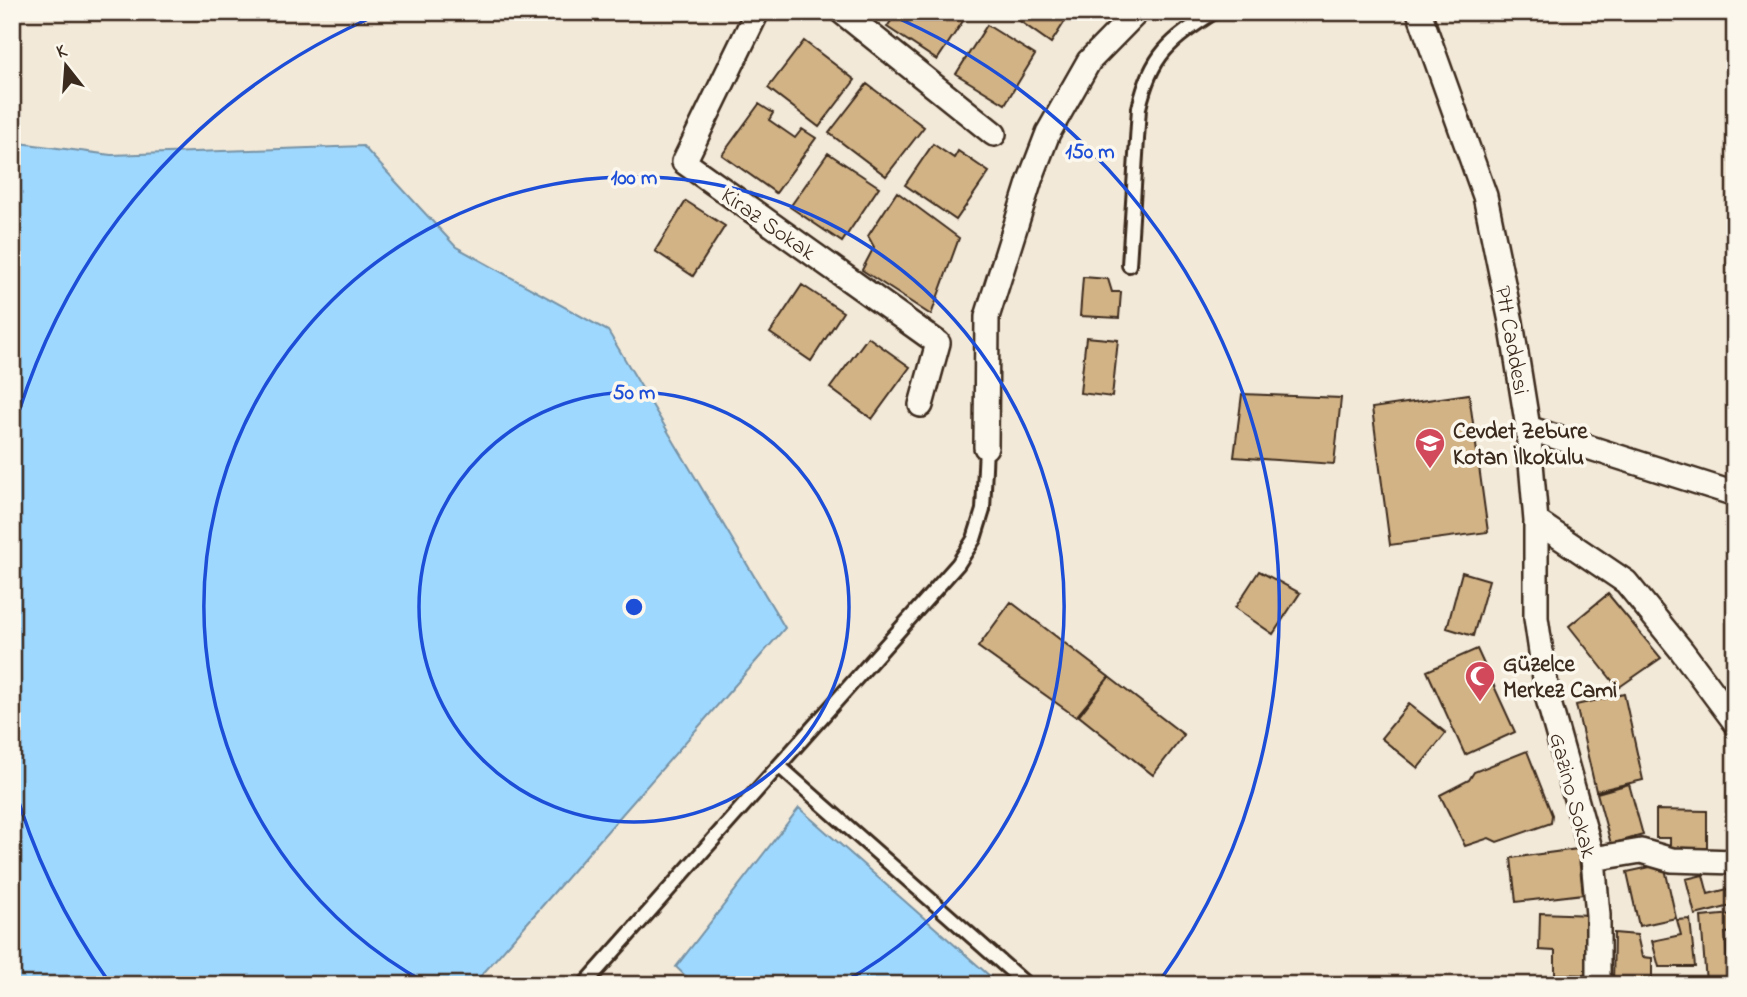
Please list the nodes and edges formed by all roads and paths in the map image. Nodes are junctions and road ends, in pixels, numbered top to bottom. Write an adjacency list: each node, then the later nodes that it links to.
1 (757, 12): 8 (street, Kiraz Sokak)
2 (842, 12): 6 (street)
3 (1137, 12): 10 (street)
4 (1214, 12): 7 (lane)
5 (1419, 12): 9 (street, Ptt Caddesi)
6 (994, 134)
7 (1129, 265)
8 (921, 405)
9 (1528, 428): 11 (street); 12 (street, Ptt Caddesi)
10 (986, 447): 14 (lane)
11 (1735, 494)
12 (1536, 521): 13 (street); 15 (street, Gazino Sokak)
13 (1735, 722)
14 (779, 766): 17 (lane); 18 (lane)
15 (1593, 859): 16 (street); 19 (street, Gazino Sokak)
16 (1735, 862)
17 (584, 985)
18 (1027, 985)
19 (1604, 985)

